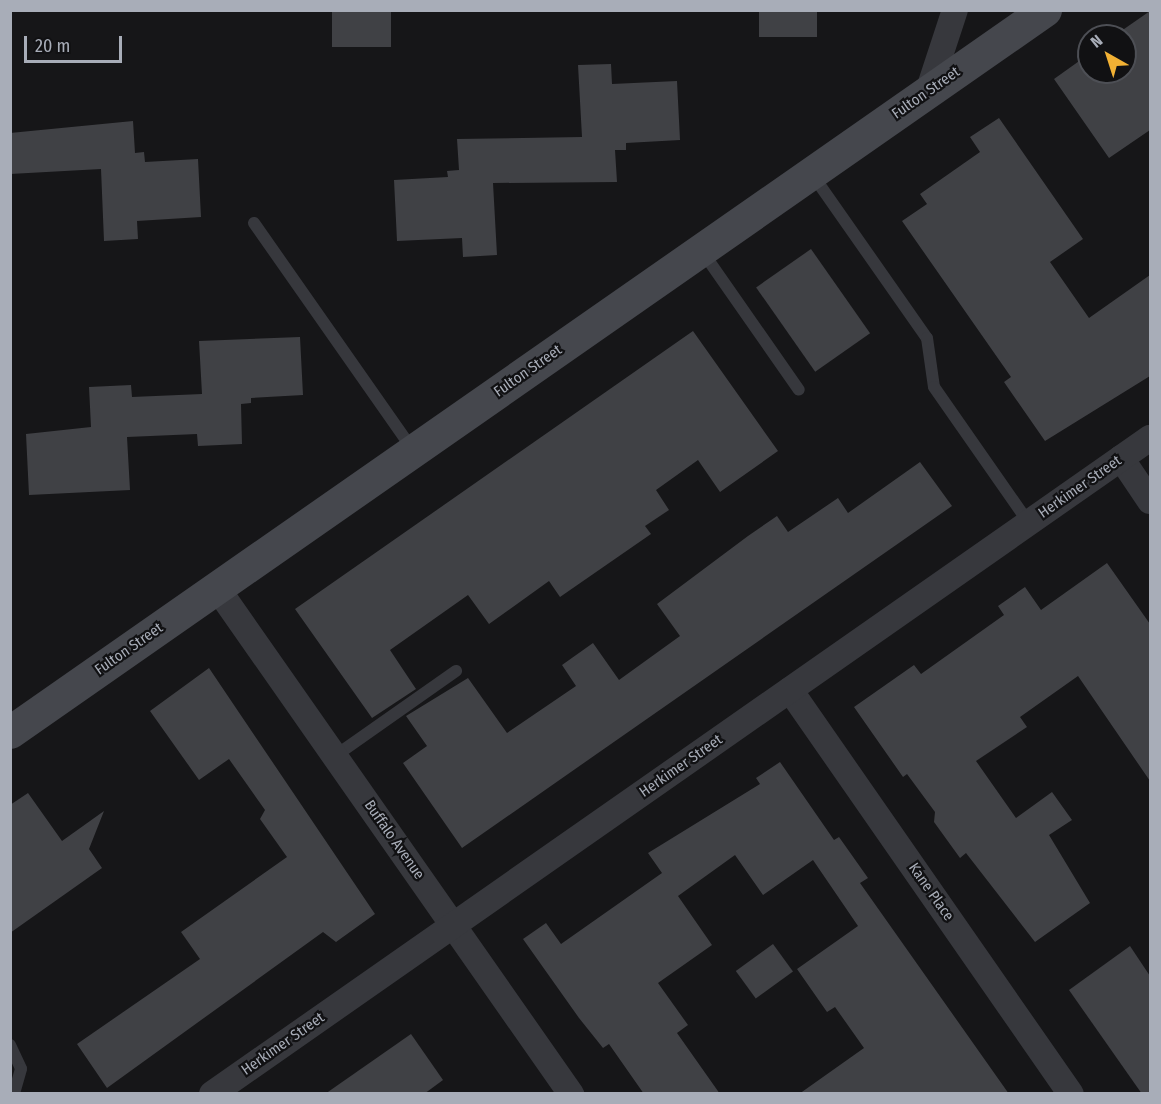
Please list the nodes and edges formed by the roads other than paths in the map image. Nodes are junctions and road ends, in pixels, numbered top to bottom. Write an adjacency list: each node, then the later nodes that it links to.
1 (955, 10): 3 (street)
2 (1045, 10): 3 (main road, Fulton Street)
3 (928, 92): 4 (main road, Fulton Street)
4 (812, 173): 6 (main road, Fulton Street); 12 (lane)
5 (254, 223): 9 (lane)
6 (702, 250): 7 (lane); 9 (main road, Fulton Street)
7 (798, 390)
8 (1150, 438): 10 (street, Herkimer Street)
9 (414, 451): 13 (main road, Fulton Street)
10 (1121, 458): 11 (street); 12 (street, Herkimer Street)
11 (1150, 501)
12 (1029, 523): 15 (street, Herkimer Street)
13 (217, 588): 16 (main road, Fulton Street); 17 (street, Buffalo Avenue)
14 (456, 671): 17 (lane)
15 (790, 690): 18 (street, Herkimer Street); 23 (street, Kane Place)
16 (10, 732)
17 (335, 756): 18 (street, Buffalo Avenue)
18 (454, 925): 21 (street, Herkimer Street); 22 (street, Buffalo Avenue)
19 (10, 1045): 20 (lane)
20 (14, 1094)
21 (212, 1094)
22 (571, 1094)
23 (1071, 1094)

